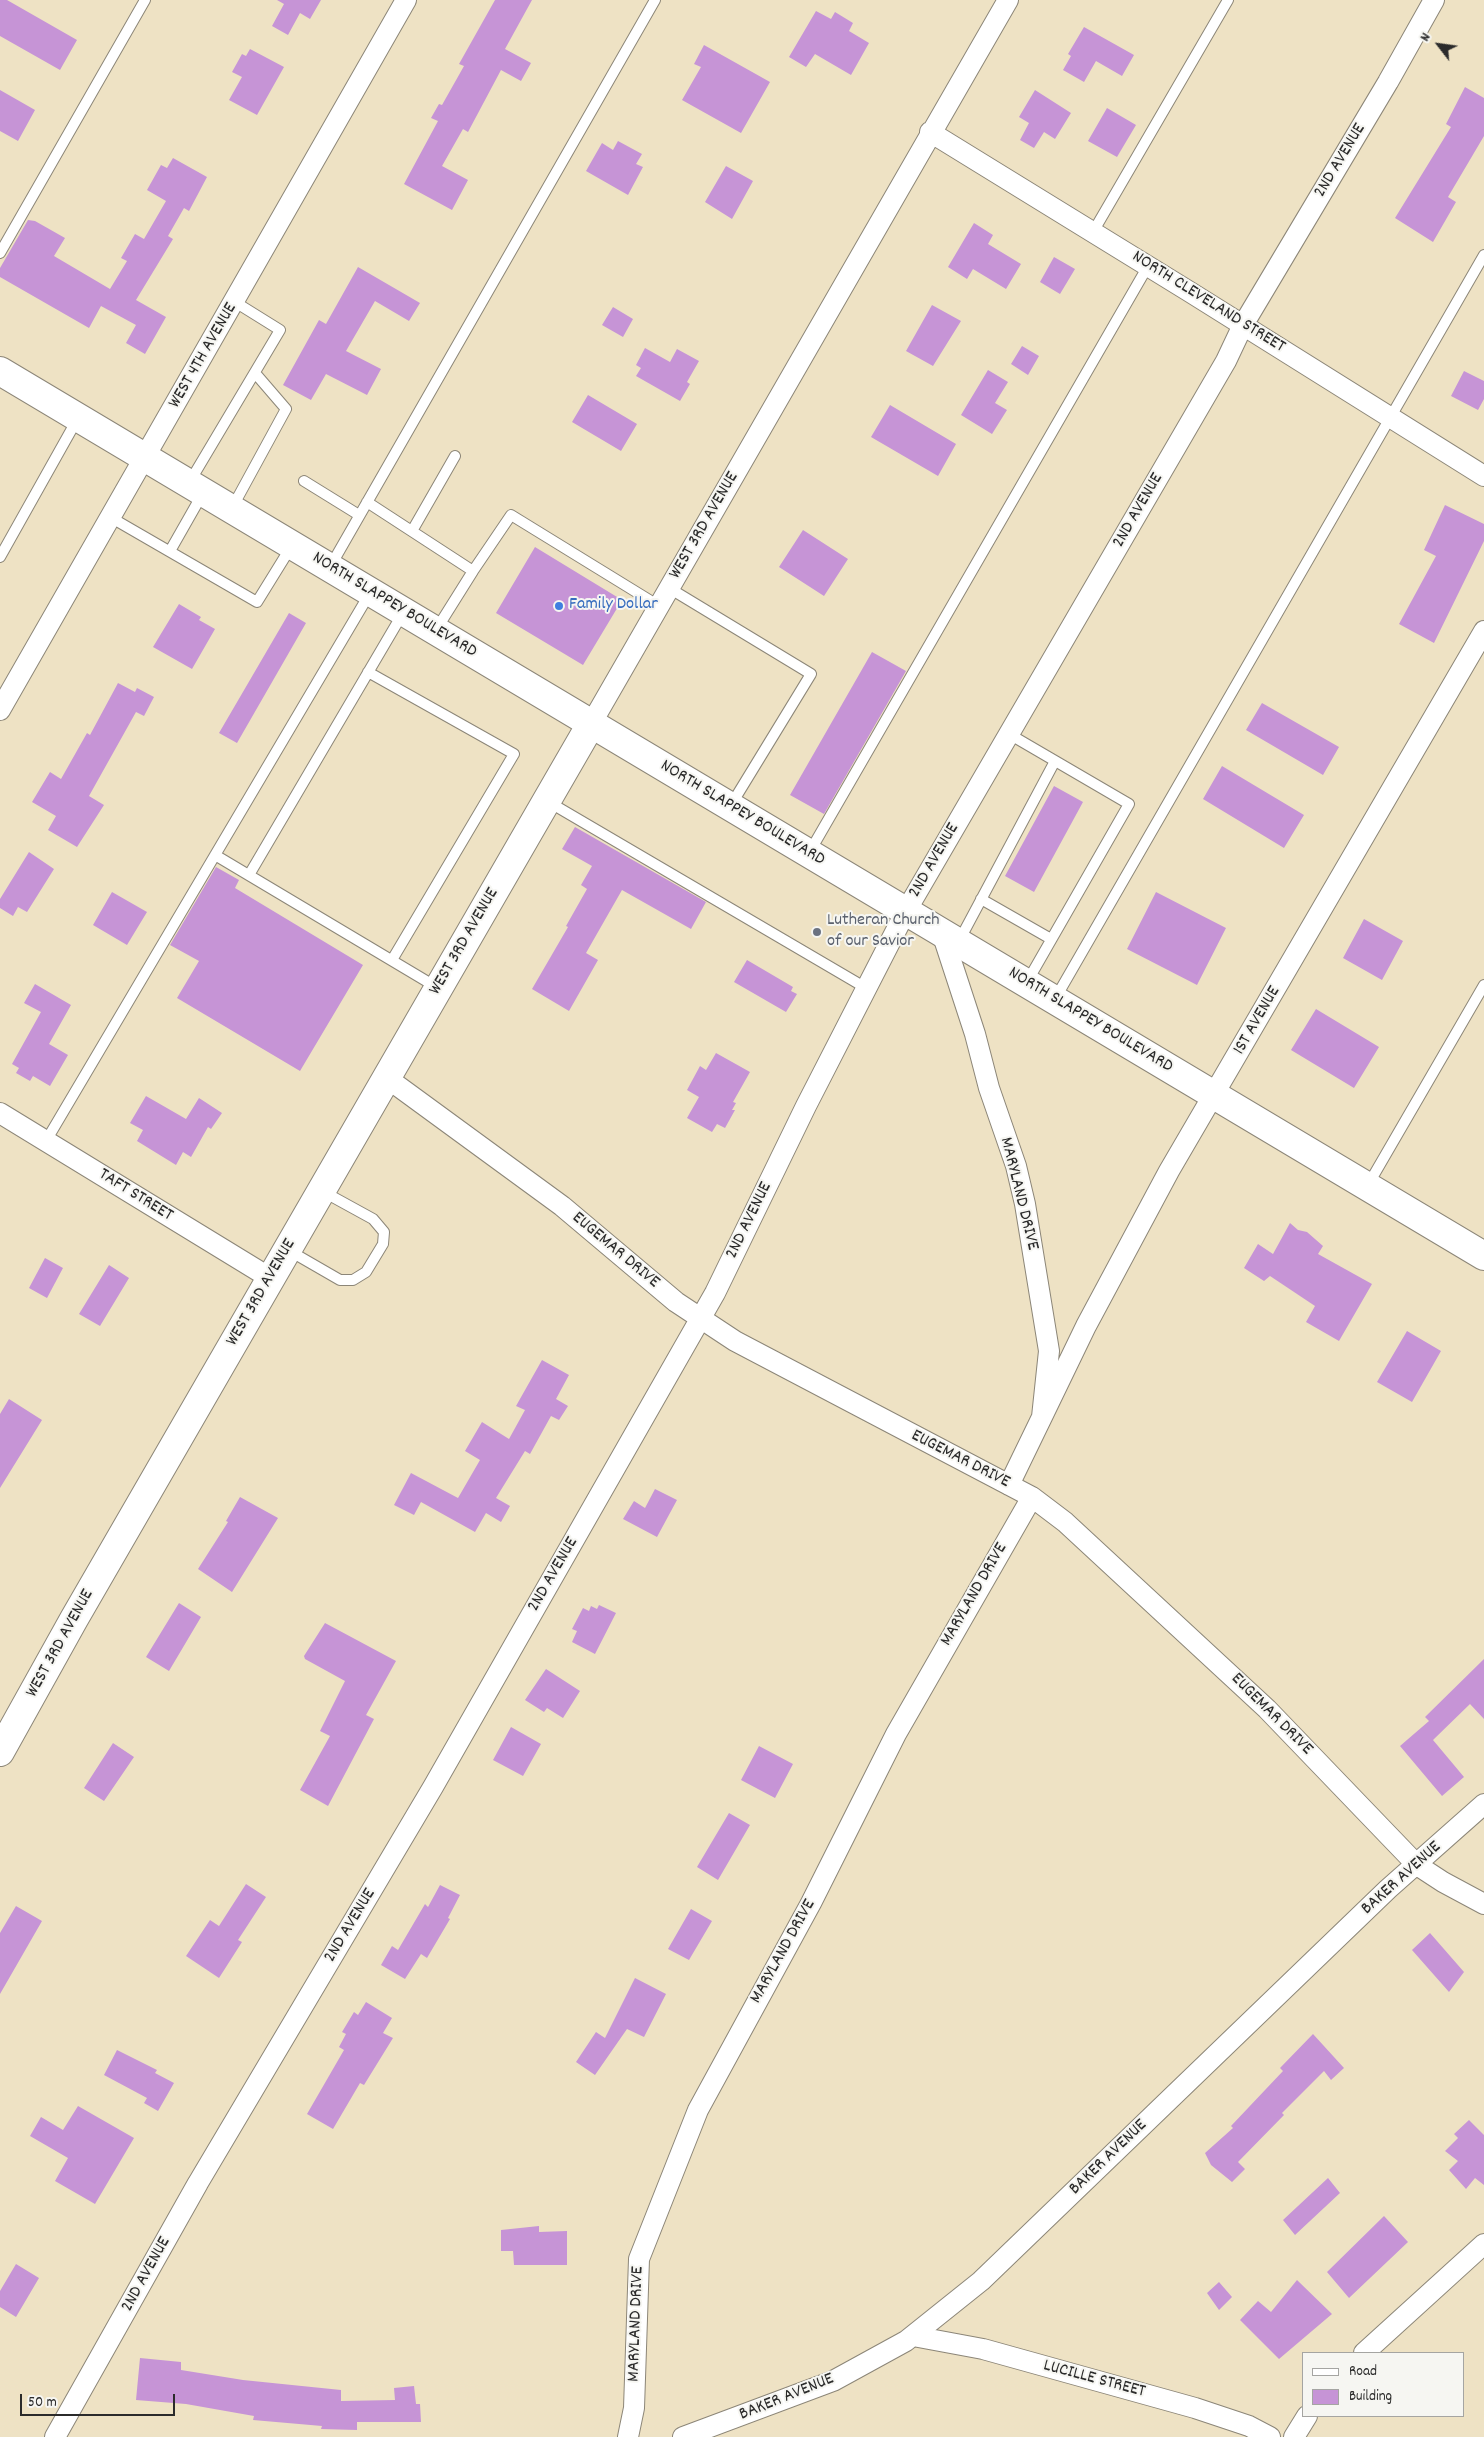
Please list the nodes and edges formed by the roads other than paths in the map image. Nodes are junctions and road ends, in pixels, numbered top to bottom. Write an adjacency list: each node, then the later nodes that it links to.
1 (145, 0): 9 (lane)
2 (406, 0): 12 (street, WEST 4TH AVENUE)
3 (655, 0): 23 (lane)
4 (1008, 0): 7 (street, WEST 3RD AVENUE)
5 (1228, 0): 8 (lane)
6 (1434, 0): 13 (street, 2ND AVENUE)
7 (930, 132): 8 (street, NORTH CLEVELAND STREET); 33 (street, WEST 3RD AVENUE)
8 (1093, 232): 11 (street, NORTH CLEVELAND STREET)
9 (0, 253)
10 (1484, 255): 17 (lane)
11 (1148, 266): 13 (street, NORTH CLEVELAND STREET); 46 (lane)
12 (235, 302): 15 (lane); 19 (street, WEST 4TH AVENUE)
13 (1243, 325): 17 (street, NORTH CLEVELAND STREET); 42 (street, 2ND AVENUE)
14 (0, 371): 16 (main road, NORTH SLAPPEY BOULEVARD)
15 (255, 373): 22 (lane); 24 (lane)
16 (78, 418): 19 (main road, NORTH SLAPPEY BOULEVARD); 30 (lane)
17 (1389, 418): 20 (street, NORTH CLEVELAND STREET); 58 (lane)
18 (455, 456): 27 (lane)
19 (144, 457): 22 (main road, NORTH SLAPPEY BOULEVARD); 26 (street, WEST 4TH AVENUE)
20 (1484, 476)
21 (304, 481): 25 (lane)
22 (196, 488): 24 (main road, NORTH SLAPPEY BOULEVARD); 29 (lane)
23 (367, 502): 25 (lane); 27 (lane)
24 (231, 509): 28 (main road, NORTH SLAPPEY BOULEVARD)
25 (359, 515): 31 (lane)
26 (110, 517): 29 (lane); 40 (street, WEST 4TH AVENUE)
27 (412, 531): 32 (lane)
28 (292, 546): 29 (lane); 31 (main road, NORTH SLAPPEY BOULEVARD)
29 (170, 551)
30 (0, 557)
31 (329, 568): 34 (main road, NORTH SLAPPEY BOULEVARD)
32 (473, 570): 35 (lane); 37 (lane)
33 (669, 588): 35 (street, WEST 3RD AVENUE); 45 (lane)
34 (371, 592): 36 (main road, NORTH SLAPPEY BOULEVARD); 47 (lane)
35 (659, 606): 41 (street, WEST 3RD AVENUE)
36 (404, 612): 37 (main road, NORTH SLAPPEY BOULEVARD); 39 (lane)
37 (435, 630): 41 (main road, NORTH SLAPPEY BOULEVARD)
38 (1484, 631): 60 (street, 1ST AVENUE)
39 (368, 672): 48 (lane); 53 (lane)
40 (0, 710)
41 (591, 724): 44 (main road, WEST 3RD AVENUE); 45 (main road, NORTH SLAPPEY BOULEVARD)
42 (1009, 734): 43 (lane); 50 (street, 2ND AVENUE)
43 (1055, 761): 49 (lane); 52 (lane)
44 (546, 800): 56 (main road, WEST 3RD AVENUE); 57 (lane)
45 (730, 806): 46 (main road, NORTH SLAPPEY BOULEVARD)
46 (809, 854): 50 (main road, NORTH SLAPPEY BOULEVARD)
47 (215, 855): 48 (lane); 62 (lane)
48 (249, 875): 53 (lane)
49 (981, 899): 51 (lane); 52 (lane)
50 (906, 911): 51 (main road, NORTH SLAPPEY BOULEVARD); 57 (street, 2ND AVENUE)
51 (950, 938): 54 (main road, NORTH SLAPPEY BOULEVARD); 69 (street, MARYLAND DRIVE)
52 (1052, 939): 54 (lane)
53 (392, 960): 56 (lane)
54 (1027, 983): 58 (main road, NORTH SLAPPEY BOULEVARD)
55 (1484, 985): 63 (lane)
56 (439, 988): 59 (main road, WEST 3RD AVENUE)
57 (866, 988): 68 (street, 2ND AVENUE)
58 (1054, 1000): 60 (main road, NORTH SLAPPEY BOULEVARD)
59 (387, 1078): 64 (main road, WEST 3RD AVENUE); 68 (street, EUGEMAR DRIVE)
60 (1215, 1095): 63 (main road, NORTH SLAPPEY BOULEVARD); 69 (street, 1ST AVENUE)
61 (0, 1113): 62 (street, TAFT STREET)
62 (46, 1141): 67 (street, TAFT STREET)
63 (1367, 1186): 66 (main road, NORTH SLAPPEY BOULEVARD)
64 (322, 1191): 65 (main road, WEST 3RD AVENUE); 65 (lane)
65 (287, 1250): 67 (main road, WEST 3RD AVENUE)
66 (1484, 1256)
67 (270, 1278): 72 (main road, WEST 3RD AVENUE)
68 (701, 1318): 70 (street, EUGEMAR DRIVE); 80 (street, 2ND AVENUE)
69 (1042, 1417): 70 (street, MARYLAND DRIVE)
70 (1008, 1484): 71 (street, EUGEMAR DRIVE)
71 (1032, 1496): 74 (street, EUGEMAR DRIVE); 81 (street, MARYLAND DRIVE)
72 (0, 1752)
73 (1484, 1804): 74 (street, BAKER AVENUE)
74 (1417, 1865): 75 (street, EUGEMAR DRIVE); 77 (street, BAKER AVENUE)
75 (1484, 1904)
76 (1484, 2244): 78 (street)
77 (913, 2336): 82 (street, BAKER AVENUE); 83 (street, LUCILLE STREET)
78 (1365, 2352)
79 (1306, 2417): 84 (street)
80 (56, 2437)
81 (628, 2437)
82 (683, 2437)
83 (1270, 2437)
84 (1294, 2437)

